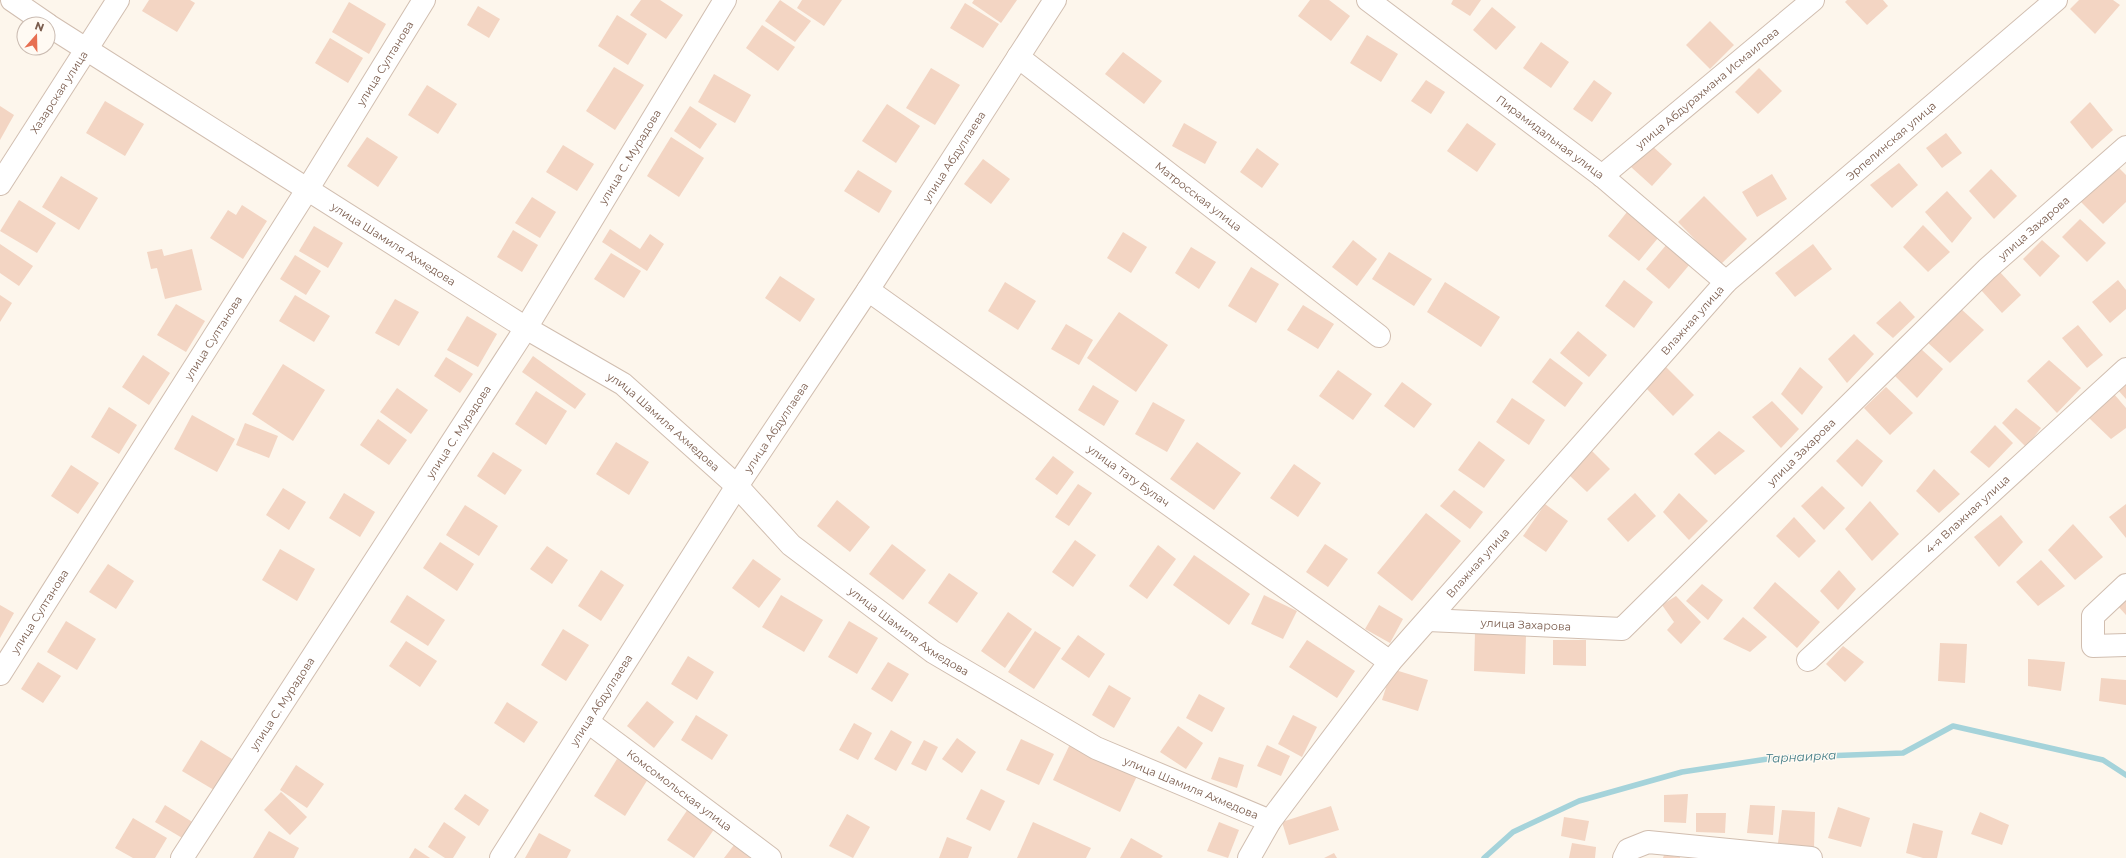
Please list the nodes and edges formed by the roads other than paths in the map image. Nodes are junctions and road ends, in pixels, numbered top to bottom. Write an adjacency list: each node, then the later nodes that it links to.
1 (12, 0): 9 (street, улица Шамиля Ахмедова)
2 (118, 0): 11 (street, Хазарская улица)
3 (424, 0): 16 (street, улица Султанова)
4 (725, 0): 19 (street, улица С. Мурадова)
5 (1055, 0): 12 (street, улица Абдуллаева)
6 (1368, 0): 14 (street, Пирамидальная улица)
7 (1813, 0): 14 (street, улица Абдурахмана Исмаилова)
8 (2056, 0): 17 (street, Эрпелинская улица)
9 (36, 16)
10 (56, 29): 11 (street, улица Шамиля Ахмедова)
11 (86, 50): 15 (street, Хазарская улица); 16 (street, улица Шамиля Ахмедова)
12 (1018, 57): 18 (street, улица Абдуллаева); 20 (street, Матросская улица)
13 (2126, 147): 24 (street, улица Захарова)
14 (1602, 176): 17 (street, Пирамидальная улица)
15 (0, 184)
16 (307, 190): 19 (street, улица Шамиля Ахмедова); 28 (street, улица Султанова)
17 (1726, 282): 24 (street, Влажная улица)
18 (868, 290): 22 (street, улица Абдуллаева); 27 (street, улица Тату Булач)
19 (526, 328): 22 (street, улица Шамиля Ахмедова); 31 (street, улица С. Мурадова)
20 (1379, 336)
21 (2126, 369): 26 (street, 4-я Влажная улица)
22 (737, 486): 29 (street, улица Абдуллаева); 30 (street, улица Шамиля Ахмедова)
23 (2126, 585): 25 (street)
24 (1428, 620): 27 (street, Влажная улица)
25 (2126, 645)
26 (1808, 660)
27 (1390, 662): 30 (street, Влажная улица)
28 (0, 674)
29 (588, 722): 32 (street, улица Абдуллаева); 33 (street, Комсомольская улица)
30 (1270, 821): 34 (street, Влажная улица)
31 (182, 858)
32 (501, 858)
33 (770, 858)
34 (1249, 858)
35 (1624, 858): 36 (street)
36 (1811, 858)

